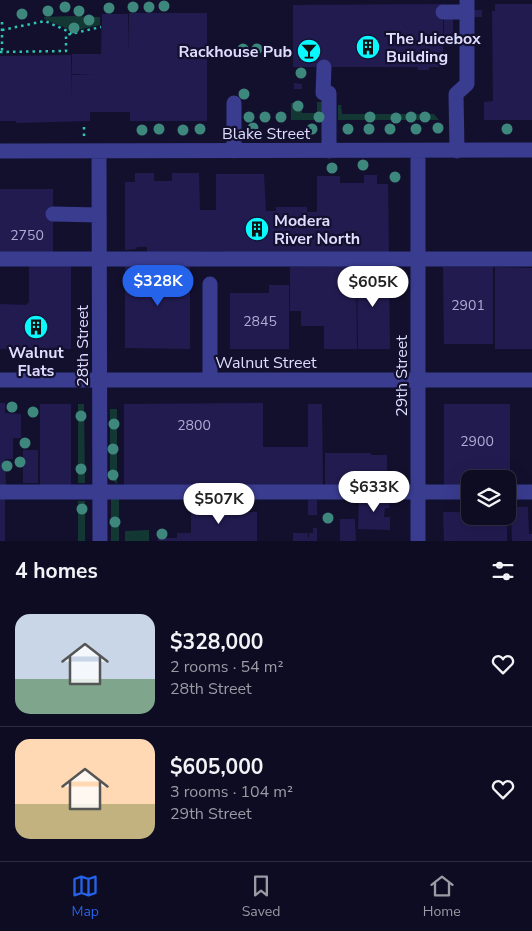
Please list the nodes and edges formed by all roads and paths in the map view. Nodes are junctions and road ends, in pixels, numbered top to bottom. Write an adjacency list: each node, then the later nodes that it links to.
1 (464, 4): 2 (street); 16 (street)
2 (443, 12)
3 (2, 22): 5 (path)
4 (102, 27): 6 (path)
5 (2, 30): 6 (path); 7 (path)
6 (72, 34): 7 (path)
7 (1, 52)
8 (324, 67): 14 (street)
9 (234, 103): 13 (street)
10 (532, 150): 16 (street, Blake Street)
11 (0, 151): 12 (street, Blake Street)
12 (99, 151): 13 (street, Blake Street); 18 (street, 28th Street)
13 (234, 151): 14 (street, Blake Street)
14 (329, 151): 15 (street, Blake Street)
15 (418, 151): 16 (street, Blake Street); 21 (street, 29th Street)
16 (457, 151)
17 (53, 214): 18 (street)
18 (99, 215): 20 (street, 28th Street)
19 (0, 259): 20 (street)
20 (99, 259): 21 (street); 25 (street, 28th Street)
21 (418, 259): 22 (street); 27 (street, 29th Street)
22 (532, 259)
23 (210, 284): 26 (street)
24 (0, 380): 25 (street, Walnut Street)
25 (100, 380): 26 (street, Walnut Street); 30 (street, 28th Street)
26 (210, 380): 27 (street, Walnut Street)
27 (418, 380): 28 (street, Walnut Street); 31 (street, 29th Street)
28 (532, 380)
29 (0, 492): 30 (street)
30 (100, 492): 31 (street); 35 (street, 28th Street)
31 (418, 492): 32 (street); 36 (street, 29th Street)
32 (461, 492)
33 (516, 492): 34 (street)
34 (532, 492)
35 (100, 541)
36 (418, 541)

